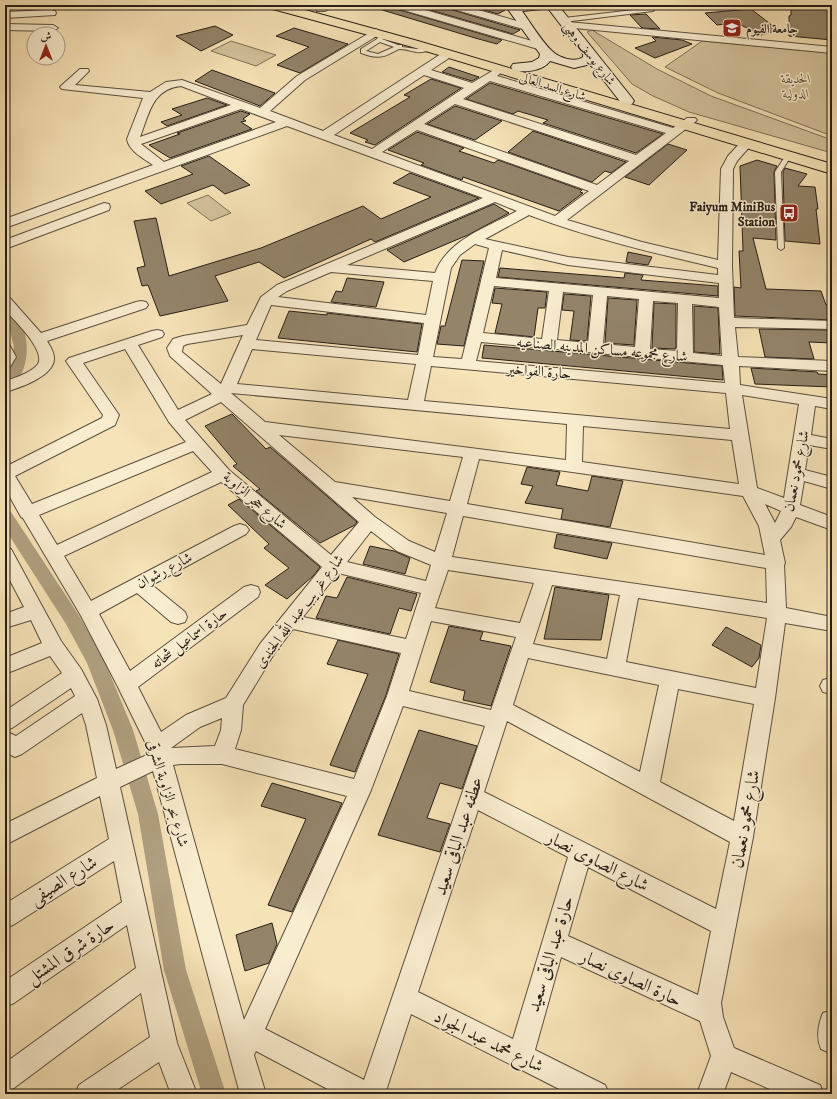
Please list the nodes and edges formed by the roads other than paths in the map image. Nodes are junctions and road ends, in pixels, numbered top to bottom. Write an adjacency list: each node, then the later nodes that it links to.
1 (273, 5): 18 (main road, شارع السد العالى)
2 (303, 5): 8 (main road, شارع السد العالى)
3 (397, 5): 13 (street)
4 (450, 5): 9 (street)
5 (542, 5): 7 (main road)
6 (552, 5): 14 (main road, شارع يوسف وهبى)
7 (509, 6): 17 (main road)
8 (326, 7): 25 (main road, شارع السد العالى)
9 (464, 9): 13 (street); 17 (street)
10 (651, 10): 14 (lane)
11 (51, 13): 12 (street)
12 (5, 15)
13 (445, 19): 21 (street)
14 (566, 23): 22 (street); 23 (main road, شارع يوسف وهبى)
15 (5, 27): 16 (street)
16 (26, 27)
17 (527, 27): 21 (main road)
18 (379, 35): 19 (lane); 19 (lane); 20 (main road, شارع السد العالى); 34 (street)
19 (400, 46): 20 (lane)
20 (430, 48): 24 (main road, شارع السد العالى)
21 (544, 50): 23 (main road); 25 (main road)
22 (832, 50)
23 (590, 52): 32 (main road, شارع يوسف وهبى)
24 (448, 54): 27 (street); 28 (main road, شارع السد العالى)
25 (518, 67): 32 (main road, شارع السد العالى)
26 (84, 70): 30 (street)
27 (422, 71): 29 (street); 39 (street)
28 (494, 73): 29 (street); 37 (main road, شارع السد العالى)
29 (473, 87): 31 (street)
30 (150, 95): 33 (street); 40 (street)
31 (454, 100): 36 (street); 44 (street)
32 (627, 101): 37 (main road, شارع السد العالى)
33 (242, 105): 34 (street); 40 (street)
34 (262, 112): 35 (street)
35 (286, 122): 39 (street); 46 (street)
36 (415, 125): 42 (street); 48 (street)
37 (683, 126): 38 (main road, شارع السد العالى); 44 (street)
38 (720, 133): 41 (main road, شارع السد العالى); 45 (main road, شارع السد العالى)
39 (324, 135): 42 (street)
40 (134, 143): 46 (street)
41 (746, 144): 43 (main road, شارع السد العالى); 59 (street)
42 (373, 153): 49 (street)
43 (788, 156): 47 (main road, شارع السد العالى); 57 (lane)
44 (638, 160): 48 (street)
45 (832, 162)
46 (163, 167): 53 (street)
47 (832, 169)
48 (599, 190): 52 (street)
49 (494, 198): 51 (street); 58 (street)
50 (104, 207): 55 (street)
51 (528, 210): 52 (street); 54 (street)
52 (558, 221): 59 (street)
53 (5, 224)
54 (473, 240): 56 (street); 60 (street)
55 (5, 245)
56 (496, 246): 59 (street); 61 (street)
57 (781, 248)
58 (330, 267): 60 (street); 66 (street)
59 (725, 273): 68 (street)
60 (441, 278): 70 (street)
61 (487, 281): 62 (street); 75 (street)
62 (557, 287): 63 (street); 79 (street)
63 (600, 292): 64 (street); 81 (street)
64 (646, 296): 65 (street); 82 (street)
65 (685, 299): 68 (street); 83 (street)
66 (266, 300): 70 (street); 73 (street)
67 (5, 301): 76 (street)
68 (726, 303): 71 (street)
69 (140, 305): 76 (street)
70 (432, 320): 84 (street)
71 (727, 322): 72 (street); 85 (street)
72 (832, 325)
73 (252, 329): 78 (street); 91 (street)
74 (157, 334): 77 (street)
75 (474, 337): 79 (street, شارع مجموعه مساكن المدينه الصناعيه); 87 (street)
76 (38, 339): 89 (street)
77 (128, 343): 95 (street, شارع حجر الزاوية); 104 (street)
78 (246, 344): 84 (street, حارة الفواخير); 91 (street)
79 (549, 344): 81 (street, شارع مجموعه مساكن المدينه الصناعيه)
80 (5, 349): 86 (street)
81 (595, 349): 82 (street, شارع مجموعه مساكن المدينه الصناعيه)
82 (642, 353): 83 (street, شارع مجموعه مساكن المدينه الصناعيه)
83 (685, 357): 85 (street, شارع مجموعه مساكن المدينه الصناعيه)
84 (425, 360): 87 (street, حارة الفواخير); 94 (street)
85 (731, 361): 88 (street, شارع مجموعه مساكن المدينه الصناعيه); 90 (street)
86 (5, 364)
87 (468, 364): 90 (street, حارة الفواخير)
88 (832, 366)
89 (5, 387)
90 (733, 389): 92 (street, حارة الفواخير); 98 (street)
91 (224, 391): 94 (street); 95 (street); 97 (street)
92 (808, 400): 93 (street, حارة الفواخير); 99 (street, شارع محمود نعمان)
93 (832, 404)
94 (415, 405): 96 (street)
95 (175, 418): 100 (street, شارع حجر الزاوية)
96 (574, 420): 98 (street); 103 (street)
97 (260, 427): 102 (street); 108 (street)
98 (739, 435): 109 (street)
99 (803, 439): 101 (street); 106 (street, شارع محمود نعمان)
100 (196, 444): 105 (street, شارع حجر الزاوية); 112 (street)
101 (832, 444)
102 (473, 453): 103 (street); 110 (street)
103 (574, 467): 109 (street)
104 (5, 474): 112 (street, شارع بحر الزاوية الشرقى)
105 (224, 474): 117 (street); 120 (street, شارع حجر الزاوية)
106 (798, 474): 107 (street); 111 (street, شارع محمود نعمان)
107 (832, 483)
108 (330, 486): 110 (street); 113 (street)
109 (749, 491): 111 (street); 116 (street, شارع محمود نعمان)
110 (457, 508): 118 (street); 119 (street)
111 (791, 508): 114 (street); 116 (street, شارع محمود نعمان)
112 (28, 513): 117 (street, شارع بحر الزاوية الشرقى)
113 (369, 521): 118 (street); 120 (street, شارع غريب عبد الله الجندى)
114 (832, 524)
115 (240, 530): 123 (street, شارع رشوان)
116 (772, 538): 119 (street, شارع محمود نعمان)
117 (53, 554): 128 (street, شارع بحر الزاوية الشرقى)
118 (441, 562): 122 (street); 124 (street)
119 (776, 562): 130 (street, شارع محمود نعمان)
120 (332, 565): 124 (street, شارع حجر الزاوية); 133 (street, شارع غريب عبد الله الجندى)
121 (8, 567): 127 (street)
122 (545, 578): 125 (street); 135 (street, عطفه عبد الباقى سعيد)
123 (138, 584): 128 (street, شارع رشوان); 131 (street)
124 (432, 589): 129 (street)
125 (630, 590): 130 (street); 139 (street)
126 (250, 592): 142 (street, حارة اسماعيل شحاته)
127 (35, 611): 132 (street); 136 (street)
128 (88, 611): 142 (street, شارع بحر الزاوية الشرقى)
129 (424, 613): 135 (street); 137 (street)
130 (777, 613): 134 (street); 144 (street, شارع محمود نعمان)
131 (178, 617)
132 (5, 621)
133 (288, 621): 137 (street); 146 (street, شارع غريب عبد الله الجندى)
134 (832, 624)
135 (523, 640): 139 (street); 147 (street, عطفه عبد الباقى سعيد)
136 (54, 646): 138 (street); 140 (street)
137 (412, 648): 143 (street)
138 (5, 666)
139 (616, 668): 141 (street)
140 (74, 675): 145 (street); 148 (street)
141 (670, 679): 144 (street); 153 (street)
142 (127, 684): 150 (street, شارع بحر الزاوية الشرقى)
143 (397, 696): 147 (street); 154 (street)
144 (765, 698): 157 (street, شارع محمود نعمان)
145 (87, 699): 149 (street); 152 (street)
146 (233, 704): 150 (street); 151 (street, شارع غريب عبد الله الجندى)
147 (499, 714): 153 (street); 155 (street, عطفه عبد الباقى سعيد)
148 (5, 722)
149 (5, 740)
150 (159, 752): 151 (street); 152 (street); 169 (street, شارع بحر الزاوية الشرقى)
151 (222, 755): 154 (street)
152 (108, 783): 156 (street); 158 (street)
153 (648, 787): 157 (street)
154 (360, 790): 169 (street)
155 (471, 796): 159 (street, شارع الصاوى نصار); 166 (street, عطفه عبد الباقى سعيد)
156 (5, 835)
157 (742, 837): 162 (street, شارع محمود نعمان)
158 (121, 844): 160 (street); 161 (street, شارع الصيفى)
159 (581, 852): 162 (street, شارع الصاوى نصار); 163 (street, حارة عبد الباقى سعيد)
160 (135, 906): 164 (street); 165 (street, حارة شرق المشتل)
161 (5, 917)
162 (725, 926): 167 (street, شارع محمود نعمان)
163 (554, 942): 167 (street, حارة الصاوى نصار); 170 (street, حارة عبد الباقى سعيد)
164 (150, 972): 168 (street); 172 (street)
165 (5, 995)
166 (404, 998): 170 (street, شارع محمد عبد الجواد); 177 (street, عطفه عبد الباقى سعيد)
167 (709, 1014): 171 (street, شارع محمود نعمان)
168 (164, 1043): 173 (street); 174 (street)
169 (245, 1045): 175 (street, شارع بحر الزاوية الشرقى); 176 (street)
170 (520, 1056): 178 (street, شارع محمد عبد الجواد)
171 (724, 1056): 179 (street); 180 (street)
172 (5, 1079)
173 (88, 1094)
174 (184, 1094)
175 (253, 1094)
176 (364, 1094)
177 (372, 1094)
178 (596, 1094)
179 (710, 1094)
180 (811, 1094)

